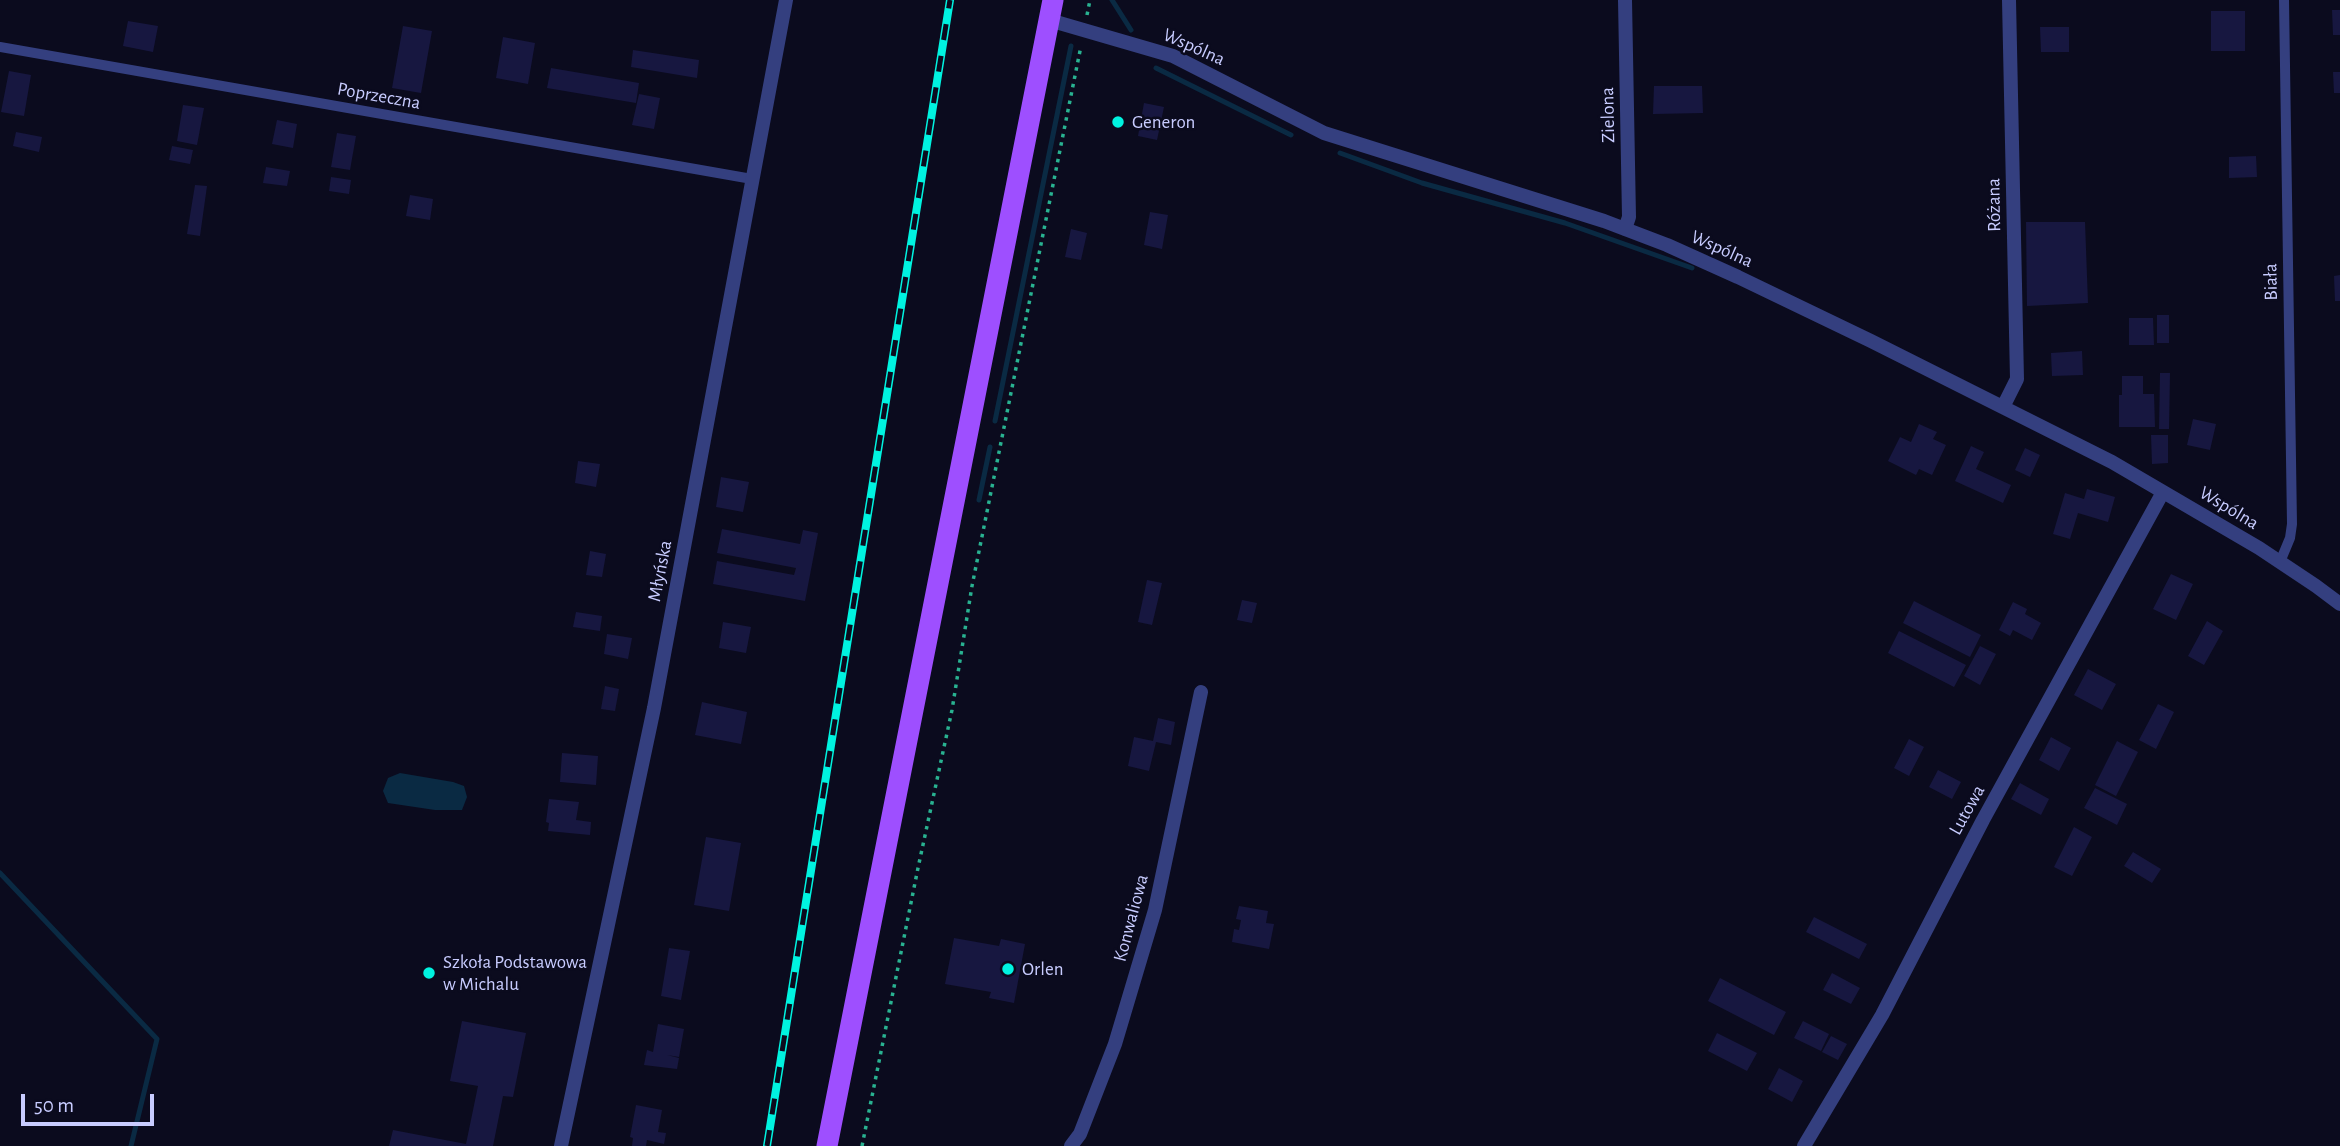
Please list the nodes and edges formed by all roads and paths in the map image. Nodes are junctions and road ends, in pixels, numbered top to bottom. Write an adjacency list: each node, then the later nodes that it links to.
1 (786, 0): 9 (street, Młyńska)
2 (1090, 0): 7 (path)
3 (1625, 0): 10 (street, Zielona)
4 (2009, 0): 11 (street, Różana)
5 (2284, 0): 13 (lane, Biała)
6 (1051, 10): 7 (street, Wspólna); 17 (main road)
7 (1085, 30): 10 (street, Wspólna); 18 (path)
8 (0, 47): 9 (lane, Poprzeczna)
9 (752, 179): 16 (street, Młyńska)
10 (1625, 229): 11 (street, Wspólna)
11 (2003, 407): 12 (street, Wspólna)
12 (2163, 492): 13 (street, Wspólna); 20 (street, Lutowa)
13 (2280, 562): 14 (street, Wspólna)
14 (2340, 604)
15 (1201, 692): 19 (street, Konwaliowa)
16 (561, 1146)
17 (827, 1146)
18 (862, 1146)
19 (1071, 1146)
20 (1804, 1146)

